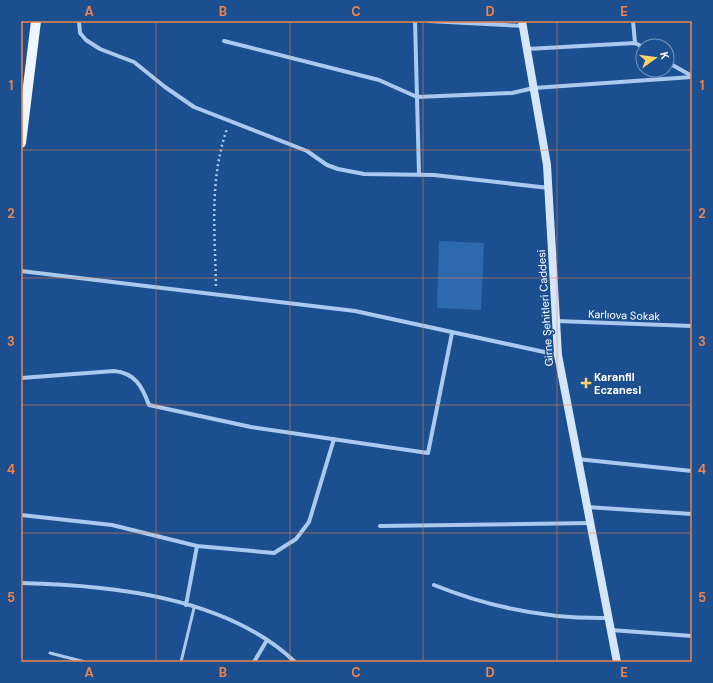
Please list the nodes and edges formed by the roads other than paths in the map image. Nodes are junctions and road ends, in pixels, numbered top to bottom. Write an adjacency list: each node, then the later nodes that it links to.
1 (36, 21): 14 (main road)
2 (79, 21): 15 (street)
3 (415, 21): 13 (street)
4 (429, 21): 6 (street)
5 (633, 21): 8 (street)
6 (523, 24): 9 (street, Girne Şehitleri Caddesi)
7 (224, 41): 13 (street)
8 (635, 42): 9 (street)
9 (527, 49): 12 (street, Girne Şehitleri Caddesi)
10 (675, 67): 11 (street)
11 (692, 77): 12 (street)
12 (534, 88): 13 (street); 16 (street, Girne Şehitleri Caddesi)
13 (417, 97): 15 (street)
14 (21, 143)
15 (419, 174): 16 (street)
16 (549, 188): 18 (street, Girne Şehitleri Caddesi)
17 (21, 270): 20 (street)
18 (556, 321): 19 (street, Karlıova Sokak); 21 (street, Girne Şehitleri Caddesi)
19 (692, 326)
20 (452, 333): 21 (street); 23 (street)
21 (558, 355): 24 (street, Girne Şehitleri Caddesi)
22 (21, 378): 23 (street)
23 (334, 439): 31 (street)
24 (577, 459): 25 (street); 26 (street, Girne Şehitleri Caddesi)
25 (692, 471)
26 (587, 507): 27 (street); 29 (street, Girne Şehitleri Caddesi)
27 (692, 514)
28 (21, 515): 31 (street)
29 (590, 522): 30 (street); 36 (street, Girne Şehitleri Caddesi)
30 (380, 526)
31 (197, 546): 34 (street)
32 (21, 583): 34 (street)
33 (434, 585): 36 (street)
34 (186, 605): 35 (street)
35 (194, 608): 39 (street); 42 (lane)
36 (608, 618): 37 (street, Girne Şehitleri Caddesi)
37 (611, 630): 38 (street); 45 (street, Girne Şehitleri Caddesi)
38 (692, 636)
39 (267, 640): 43 (street); 44 (street)
40 (50, 653): 41 (lane)
41 (85, 662)
42 (181, 662)
43 (254, 662)
44 (295, 662)
45 (617, 662)

